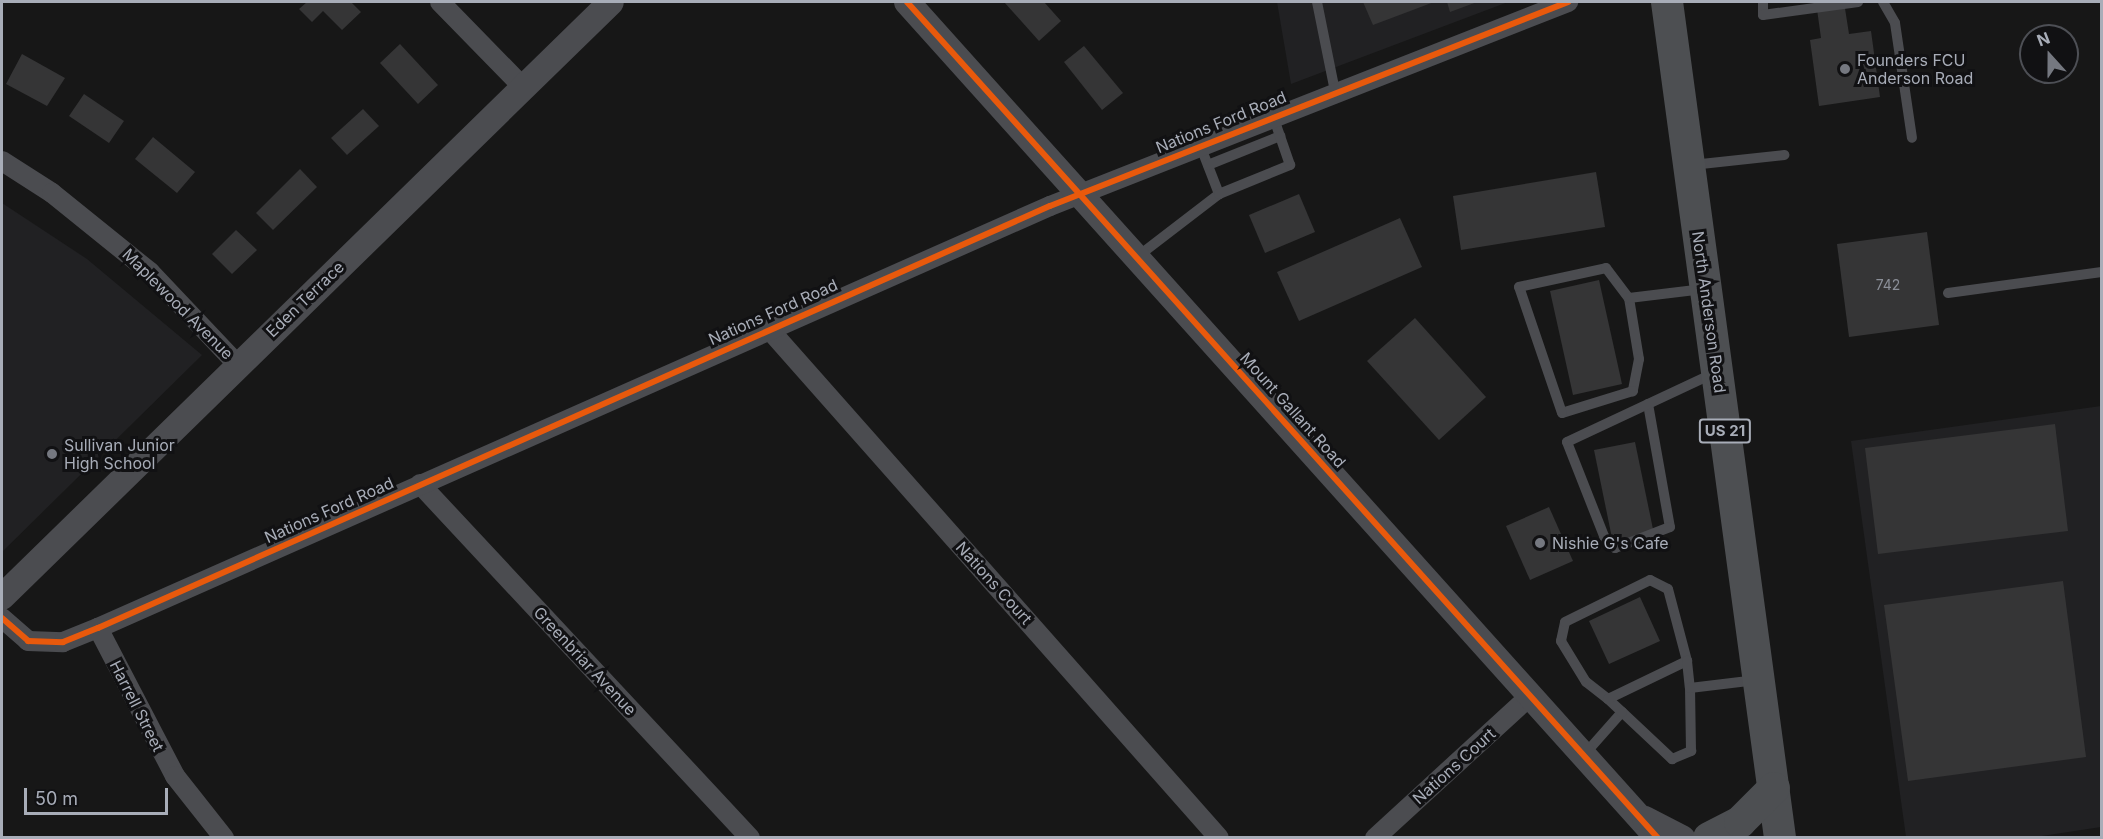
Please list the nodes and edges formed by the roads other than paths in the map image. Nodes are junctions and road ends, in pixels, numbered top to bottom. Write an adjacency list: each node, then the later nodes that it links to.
1 (440, 2): 10 (street)
2 (611, 2): 10 (street, Eden Terrace)
3 (907, 2): 20 (street, Mount Gallant Road)
4 (1317, 2): 11 (lane)
5 (1568, 2): 11 (street, Nations Ford Road)
6 (1667, 2): 19 (main road, North Anderson Road / US 21)
7 (1762, 2): 8 (lane)
8 (1858, 2)
9 (1886, 2): 14 (lane)
10 (523, 87): 28 (street, Eden Terrace)
11 (1335, 91): 12 (street, Nations Ford Road)
12 (1273, 116): 13 (lane); 15 (street, Nations Ford Road)
13 (1280, 136): 18 (lane); 21 (lane)
14 (1912, 138)
15 (1200, 145): 18 (lane); 20 (street, Nations Ford Road)
16 (1784, 155): 19 (lane)
17 (2, 160): 28 (street, Maplewood Avenue)
18 (1208, 165): 21 (lane)
19 (1689, 166): 24 (main road, North Anderson Road / US 21)
20 (1080, 194): 22 (street, Mount Gallant Road); 27 (street, Nations Ford Road)
21 (1220, 194): 22 (lane)
22 (1137, 257): 39 (street, Mount Gallant Road)
23 (2102, 272): 25 (lane)
24 (1706, 288): 26 (lane); 29 (main road, North Anderson Road / US 21)
25 (1948, 293)
26 (1629, 298): 30 (lane); 30 (lane)
27 (769, 328): 32 (street, Nations Ford Road); 47 (street, Nations Court)
28 (238, 365): 33 (street, Eden Terrace)
29 (1717, 372): 31 (lane); 37 (main road, North Anderson Road / US 21)
30 (1633, 391): 31 (lane)
31 (1644, 406): 31 (lane)
32 (420, 484): 35 (street, Nations Ford Road); 46 (street, Greenbriar Avenue)
33 (2, 597)
34 (2, 618): 35 (street, Nations Ford Road)
35 (98, 628): 45 (street, Harrell Street)
36 (1687, 661): 38 (lane); 40 (lane); 40 (lane)
37 (1759, 680): 38 (lane); 43 (main road, North Anderson Road / US 21)
38 (1690, 688): 41 (lane)
39 (1532, 694): 42 (street, Mount Gallant Road); 48 (street, Nations Court)
40 (1608, 699): 41 (lane)
41 (1622, 712): 42 (lane)
42 (1584, 755): 44 (street, Mount Gallant Road)
43 (1774, 788): 51 (main road); 52 (main road, North Anderson Road / US 21)
44 (1640, 816): 49 (street, Mount Gallant Road); 50 (street, Mount Gallant Road)
45 (224, 837)
46 (750, 837)
47 (1220, 837)
48 (1375, 837)
49 (1658, 837)
50 (1682, 837)
51 (1709, 837)
52 (1780, 837)

